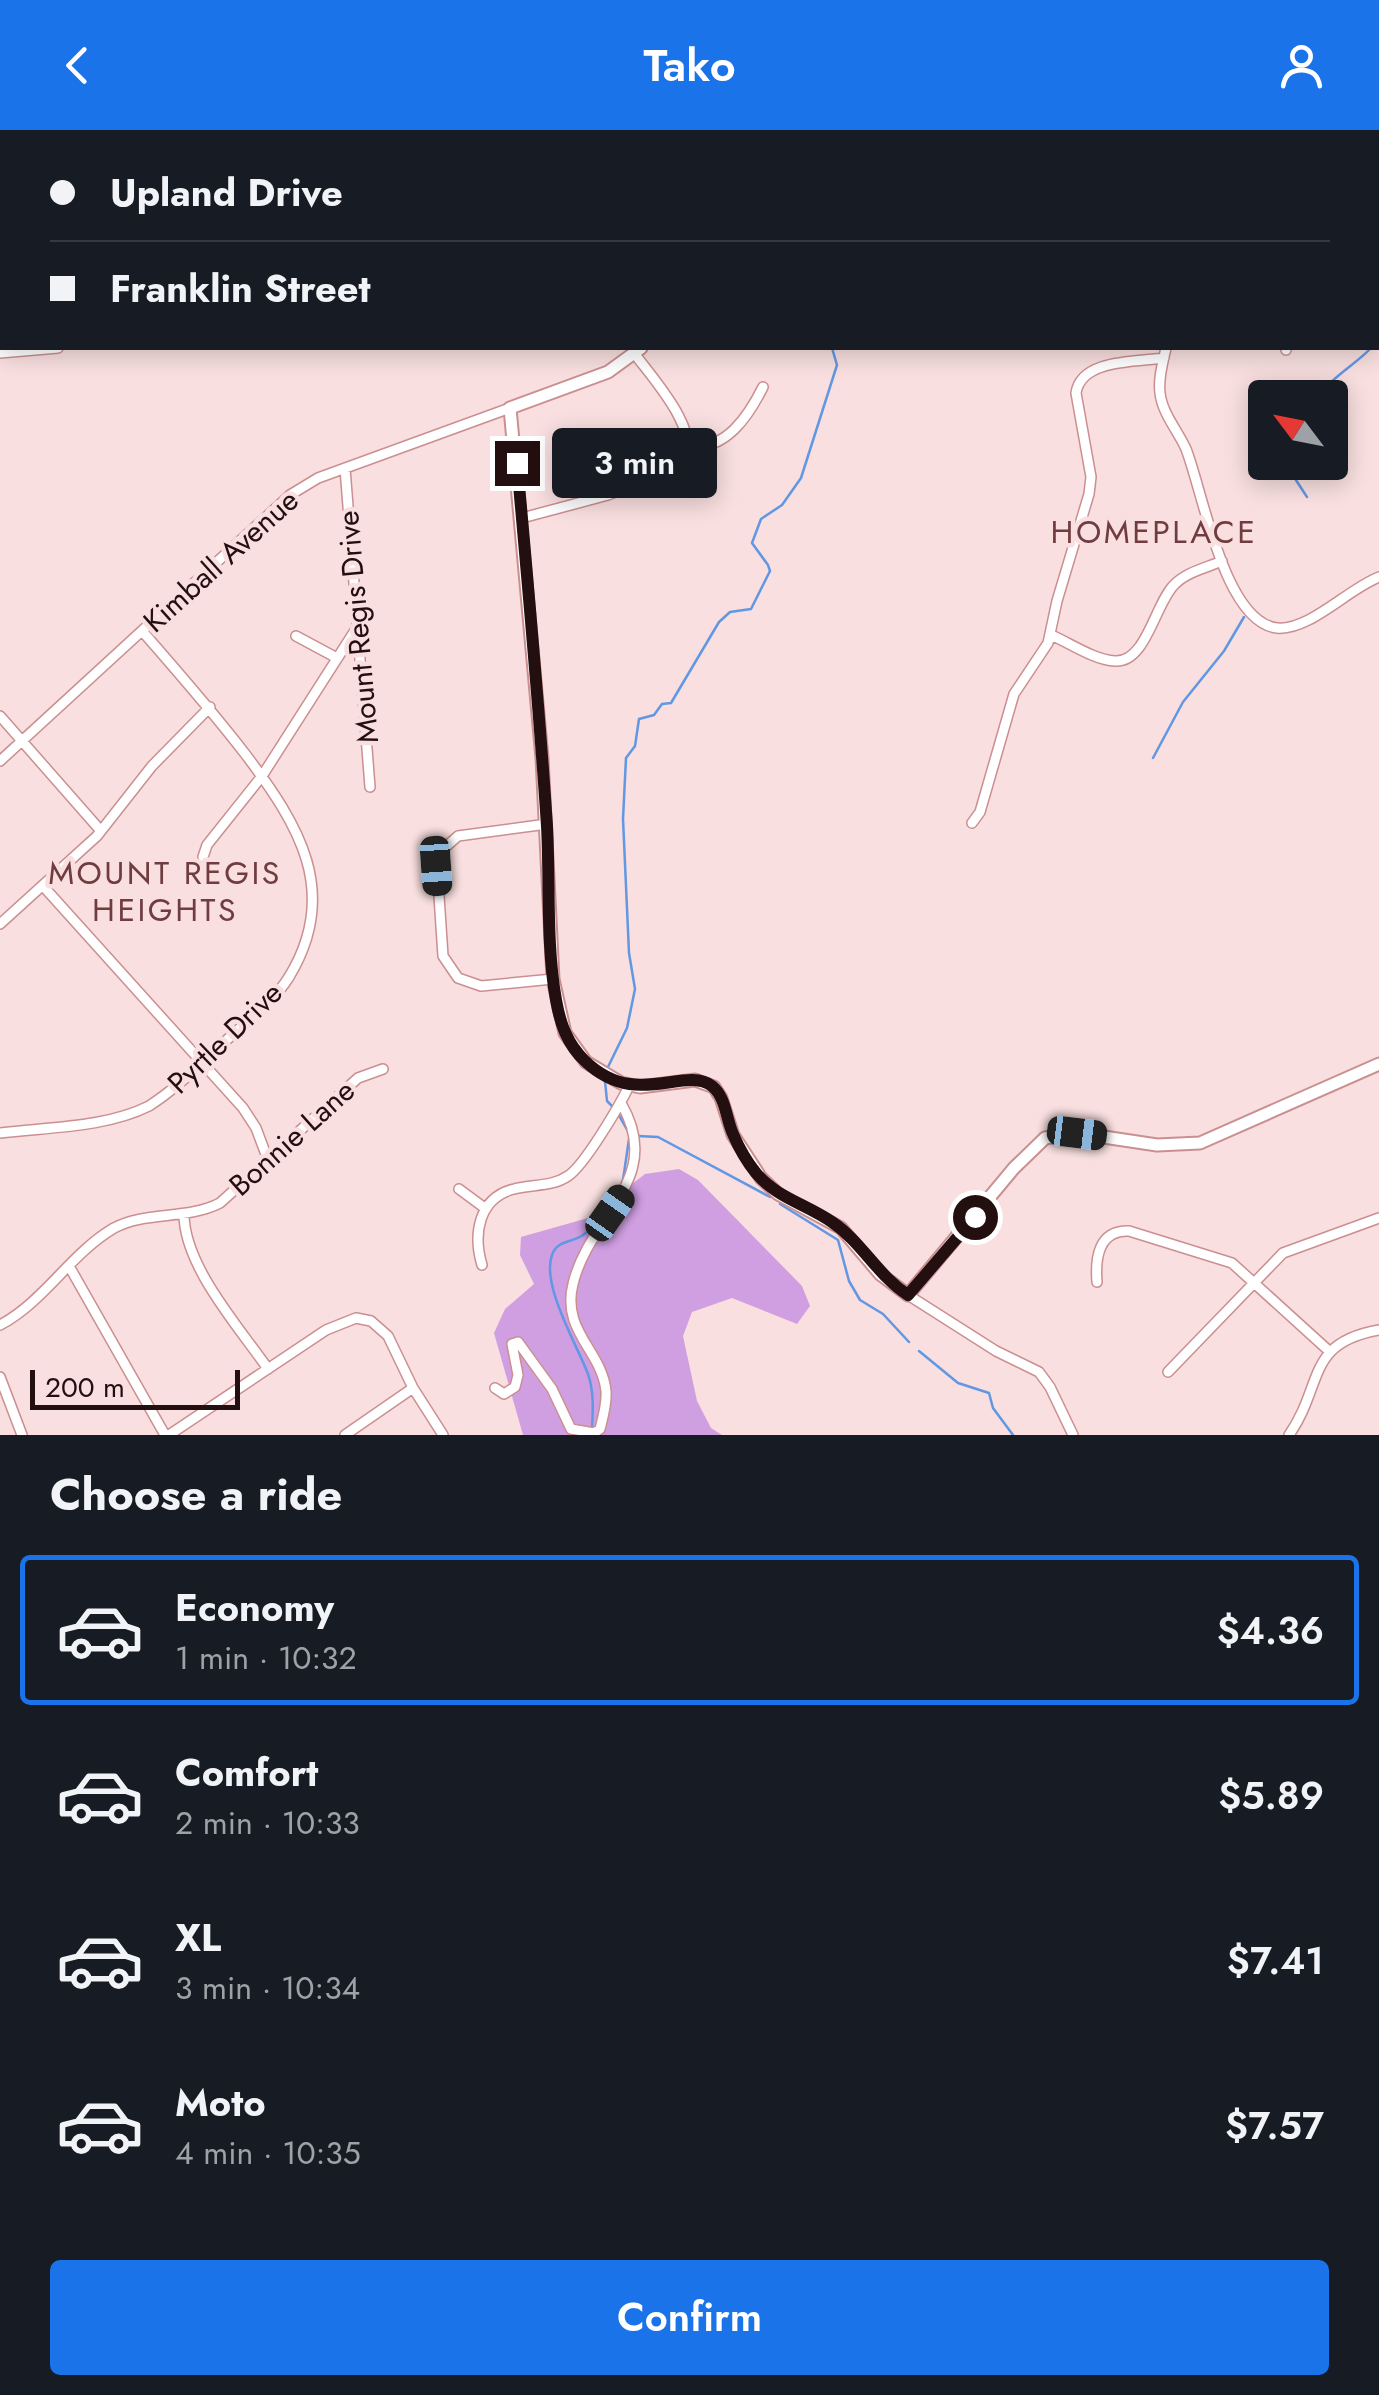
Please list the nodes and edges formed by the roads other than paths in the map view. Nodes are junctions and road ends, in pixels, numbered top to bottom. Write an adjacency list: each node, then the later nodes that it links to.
1 (35, 350): 3 (street)
2 (637, 350): 6 (street, Kimball Avenue); 7 (street)
3 (0, 353)
4 (1165, 353): 10 (street); 14 (street)
5 (763, 388): 7 (street)
6 (510, 408): 8 (street, Kimball Avenue); 9 (street)
7 (689, 447): 9 (street)
8 (345, 468): 12 (street, Mount Regis Drive); 13 (street, Kimball Avenue)
9 (522, 518): 23 (street)
10 (1222, 561): 11 (street); 14 (street)
11 (1379, 577)
12 (358, 626): 16 (street); 22 (street, Mount Regis Drive)
13 (143, 632): 17 (street, Pyrtle Drive); 19 (street, Kimball Avenue)
14 (1050, 635): 24 (street)
15 (296, 636): 16 (street)
16 (338, 658): 21 (street)
17 (210, 707): 21 (street, Pyrtle Drive); 25 (street)
18 (0, 716): 19 (street)
19 (22, 741): 20 (street, Kimball Avenue); 25 (street)
20 (0, 761)
21 (262, 776): 26 (street); 30 (street, Pyrtle Drive)
22 (370, 787)
23 (546, 824): 29 (street); 29 (street)
24 (972, 824)
25 (102, 831): 27 (street)
26 (203, 857)
27 (43, 886): 28 (street); 30 (street)
28 (0, 924)
29 (553, 979): 33 (street)
30 (202, 1062): 35 (street, Pyrtle Drive); 36 (street)
31 (1379, 1064): 45 (street)
32 (383, 1068): 36 (street, Bonnie Lane)
33 (629, 1086): 34 (street); 45 (street)
34 (616, 1108): 38 (street); 53 (street)
35 (0, 1133)
36 (268, 1160): 39 (street, Bonnie Lane)
37 (459, 1189): 38 (street)
38 (486, 1209): 41 (street)
39 (184, 1214): 42 (street, Bonnie Lane); 49 (street)
40 (1379, 1218): 43 (street)
41 (482, 1265)
42 (70, 1266): 46 (street, Bonnie Lane); 55 (street)
43 (1254, 1280): 44 (street); 48 (street); 50 (street)
44 (1097, 1282)
45 (908, 1295): 58 (street)
46 (0, 1325)
47 (1379, 1330): 48 (street)
48 (1328, 1351): 59 (street)
49 (268, 1369): 52 (street); 55 (street)
50 (1168, 1372)
51 (0, 1377): 54 (street)
52 (413, 1388): 56 (street); 57 (street)
53 (495, 1388)
54 (22, 1435)
55 (167, 1435)
56 (345, 1435)
57 (443, 1435)
58 (1073, 1435)
59 (1289, 1435)

